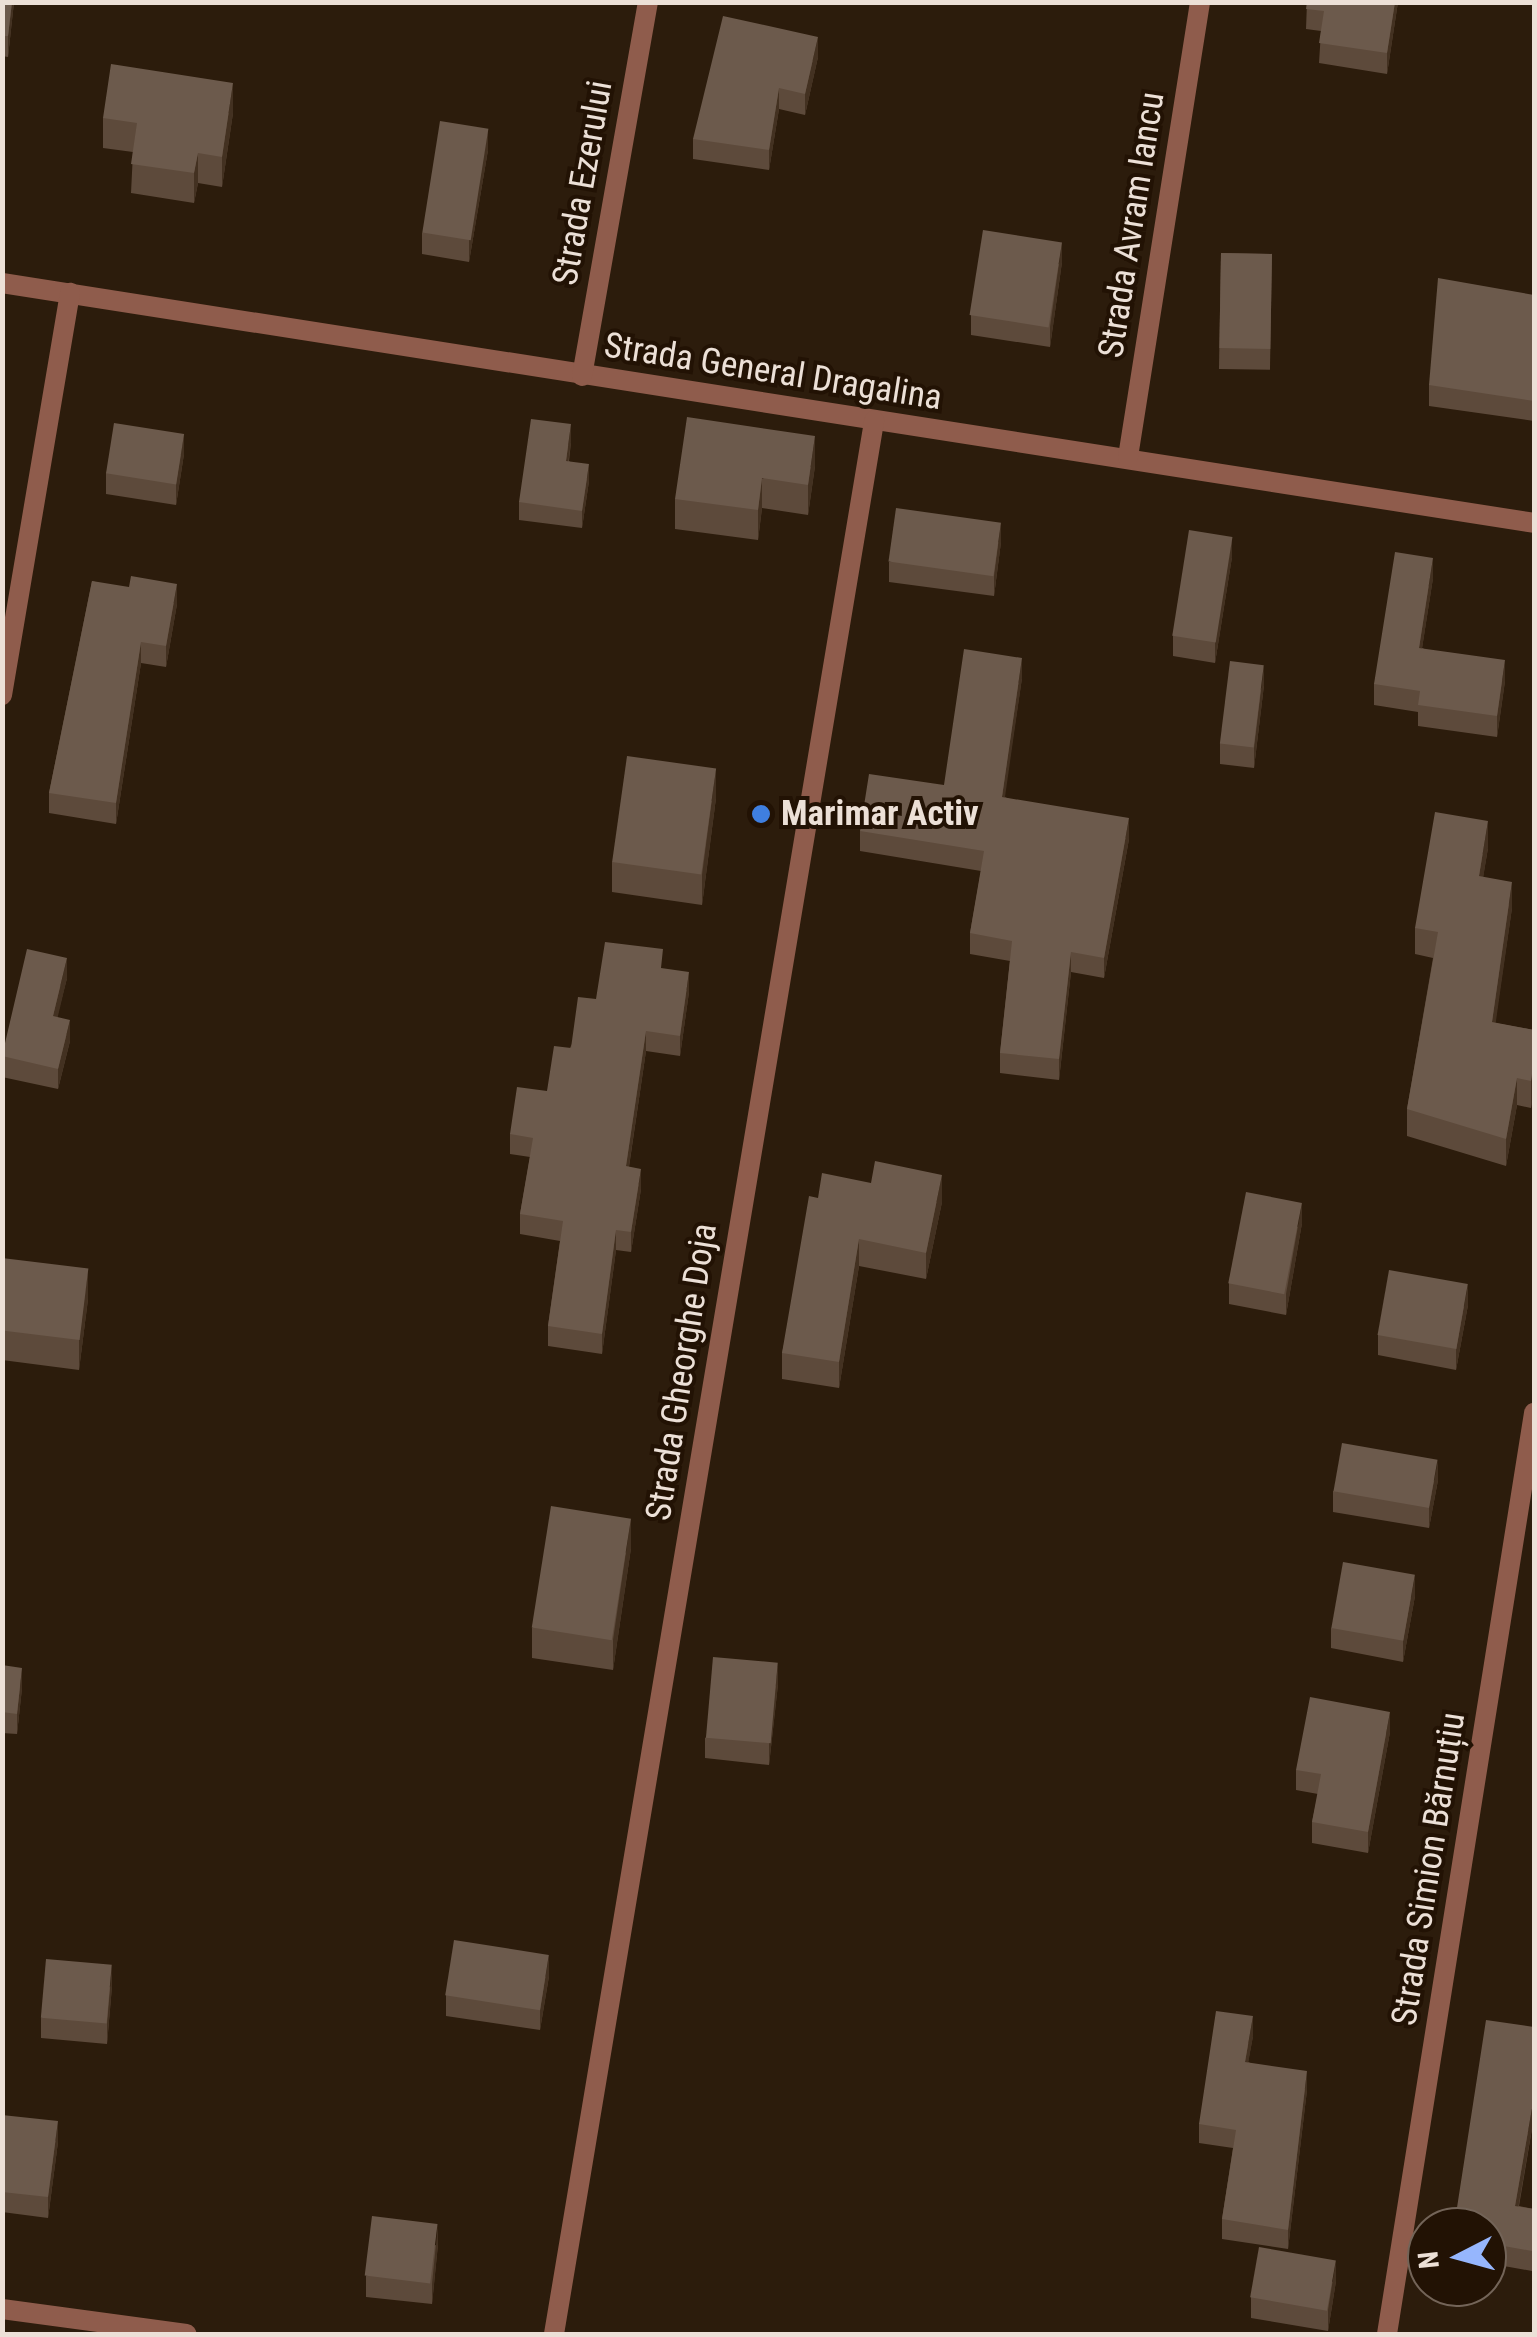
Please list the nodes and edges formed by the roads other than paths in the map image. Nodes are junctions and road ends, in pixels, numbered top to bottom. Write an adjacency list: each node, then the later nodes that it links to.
1 (648, 2): 5 (street, Strada Ezerului)
2 (1200, 2): 7 (street, Strada Avram Iancu)
3 (2, 283): 4 (street, Strada General Dragalina)
4 (70, 294): 5 (street, Strada General Dragalina); 9 (street)
5 (582, 376): 6 (street, Strada General Dragalina)
6 (874, 420): 7 (street, Strada General Dragalina); 13 (street, Strada Gheorghe Doja)
7 (1128, 457): 8 (street, Strada General Dragalina)
8 (1534, 523)
9 (2, 695)
10 (1534, 1413): 14 (street, Strada Simion Bărnuțiu)
11 (2, 2309): 12 (street)
12 (186, 2334)
13 (554, 2334)
14 (1387, 2334)

